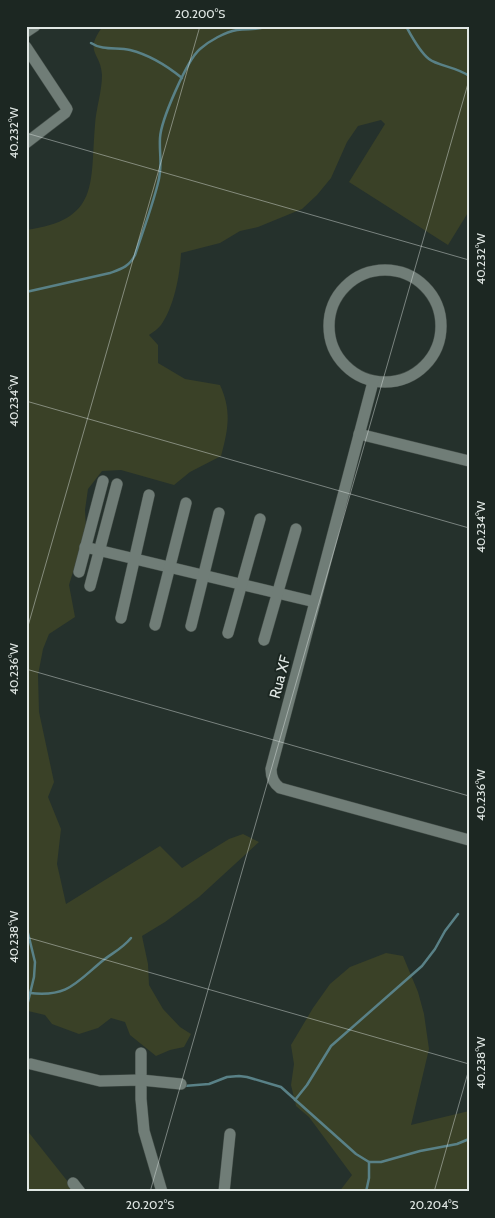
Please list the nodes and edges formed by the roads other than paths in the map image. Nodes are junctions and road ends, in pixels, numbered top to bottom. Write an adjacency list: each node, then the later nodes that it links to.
1 (35, 26): 2 (street)
2 (26, 32)
3 (26, 47): 4 (street)
4 (26, 143)
5 (373, 382): 5 (street); 6 (street, Rua XF)
6 (360, 434): 7 (street); 24 (street, Rua XF)
7 (469, 461)
8 (102, 481): 15 (street)
9 (118, 484): 16 (street)
10 (150, 495): 17 (street)
11 (186, 503): 18 (street)
12 (219, 513): 20 (street)
13 (260, 519): 21 (street)
14 (296, 529): 23 (street)
15 (85, 547): 16 (street); 19 (street)
16 (99, 551): 17 (street); 22 (street)
17 (134, 560): 18 (street); 25 (street)
18 (169, 568): 20 (street); 26 (street)
19 (79, 572)
20 (204, 577): 21 (street); 27 (street)
21 (241, 585): 23 (street); 28 (street)
22 (90, 586)
23 (277, 594): 24 (street); 29 (street)
24 (315, 602): 30 (street, Rua XF)
25 (122, 618)
26 (155, 624)
27 (191, 626)
28 (228, 633)
29 (264, 640)
30 (469, 840)
31 (141, 1053): 33 (street)
32 (31, 1064): 33 (street)
33 (141, 1080): 34 (street); 36 (street)
34 (181, 1084)
35 (230, 1134): 37 (street)
36 (162, 1192)
37 (224, 1192)

